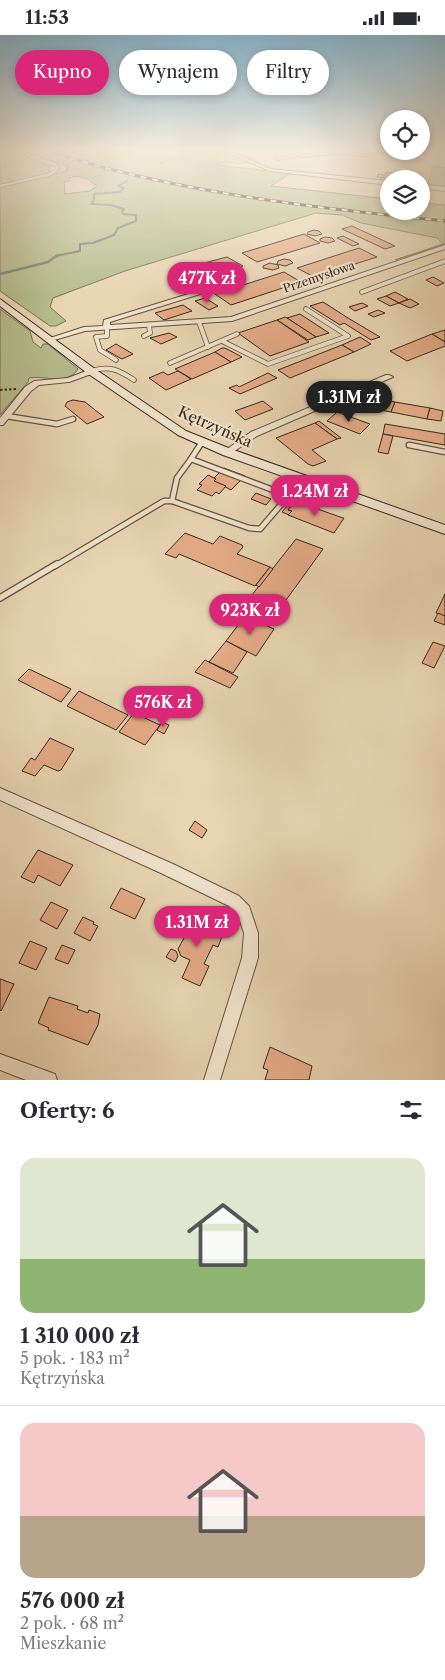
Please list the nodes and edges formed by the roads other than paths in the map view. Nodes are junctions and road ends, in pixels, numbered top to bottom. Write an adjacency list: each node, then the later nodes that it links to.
1 (445, 247): 7 (street, Przemysłowa)
2 (445, 261): 4 (lane)
3 (208, 290): 9 (street)
4 (362, 292)
5 (0, 302): 12 (main road, Kętrzyńska)
6 (306, 309): 13 (lane)
7 (199, 322): 8 (street, Przemysłowa); 14 (lane)
8 (149, 325): 9 (street, Przemysłowa); 11 (lane)
9 (107, 328): 12 (street, Przemysłowa); 15 (lane)
10 (237, 334): 13 (lane)
11 (144, 336)
12 (51, 339): 17 (main road, Kętrzyńska)
13 (222, 341): 14 (lane)
14 (208, 347): 16 (lane)
15 (116, 360)
16 (170, 363)
17 (91, 371): 19 (lane); 20 (street); 23 (main road, Kętrzyńska)
18 (389, 377): 25 (street)
19 (134, 380)
20 (6, 416): 21 (lane); 22 (street)
21 (73, 419)
22 (0, 423)
23 (202, 442): 25 (main road, Kętrzyńska); 27 (lane)
24 (409, 445): 26 (lane)
25 (227, 452): 28 (main road, Kętrzyńska)
26 (445, 452)
27 (191, 459): 29 (lane); 30 (lane)
28 (302, 479): 29 (lane); 31 (main road, Kętrzyńska)
29 (289, 496): 30 (lane)
30 (172, 501): 32 (lane)
31 (445, 530)
32 (0, 598)
33 (0, 794): 36 (street)
34 (0, 1062): 35 (street)
35 (49, 1080)
36 (212, 1080)

